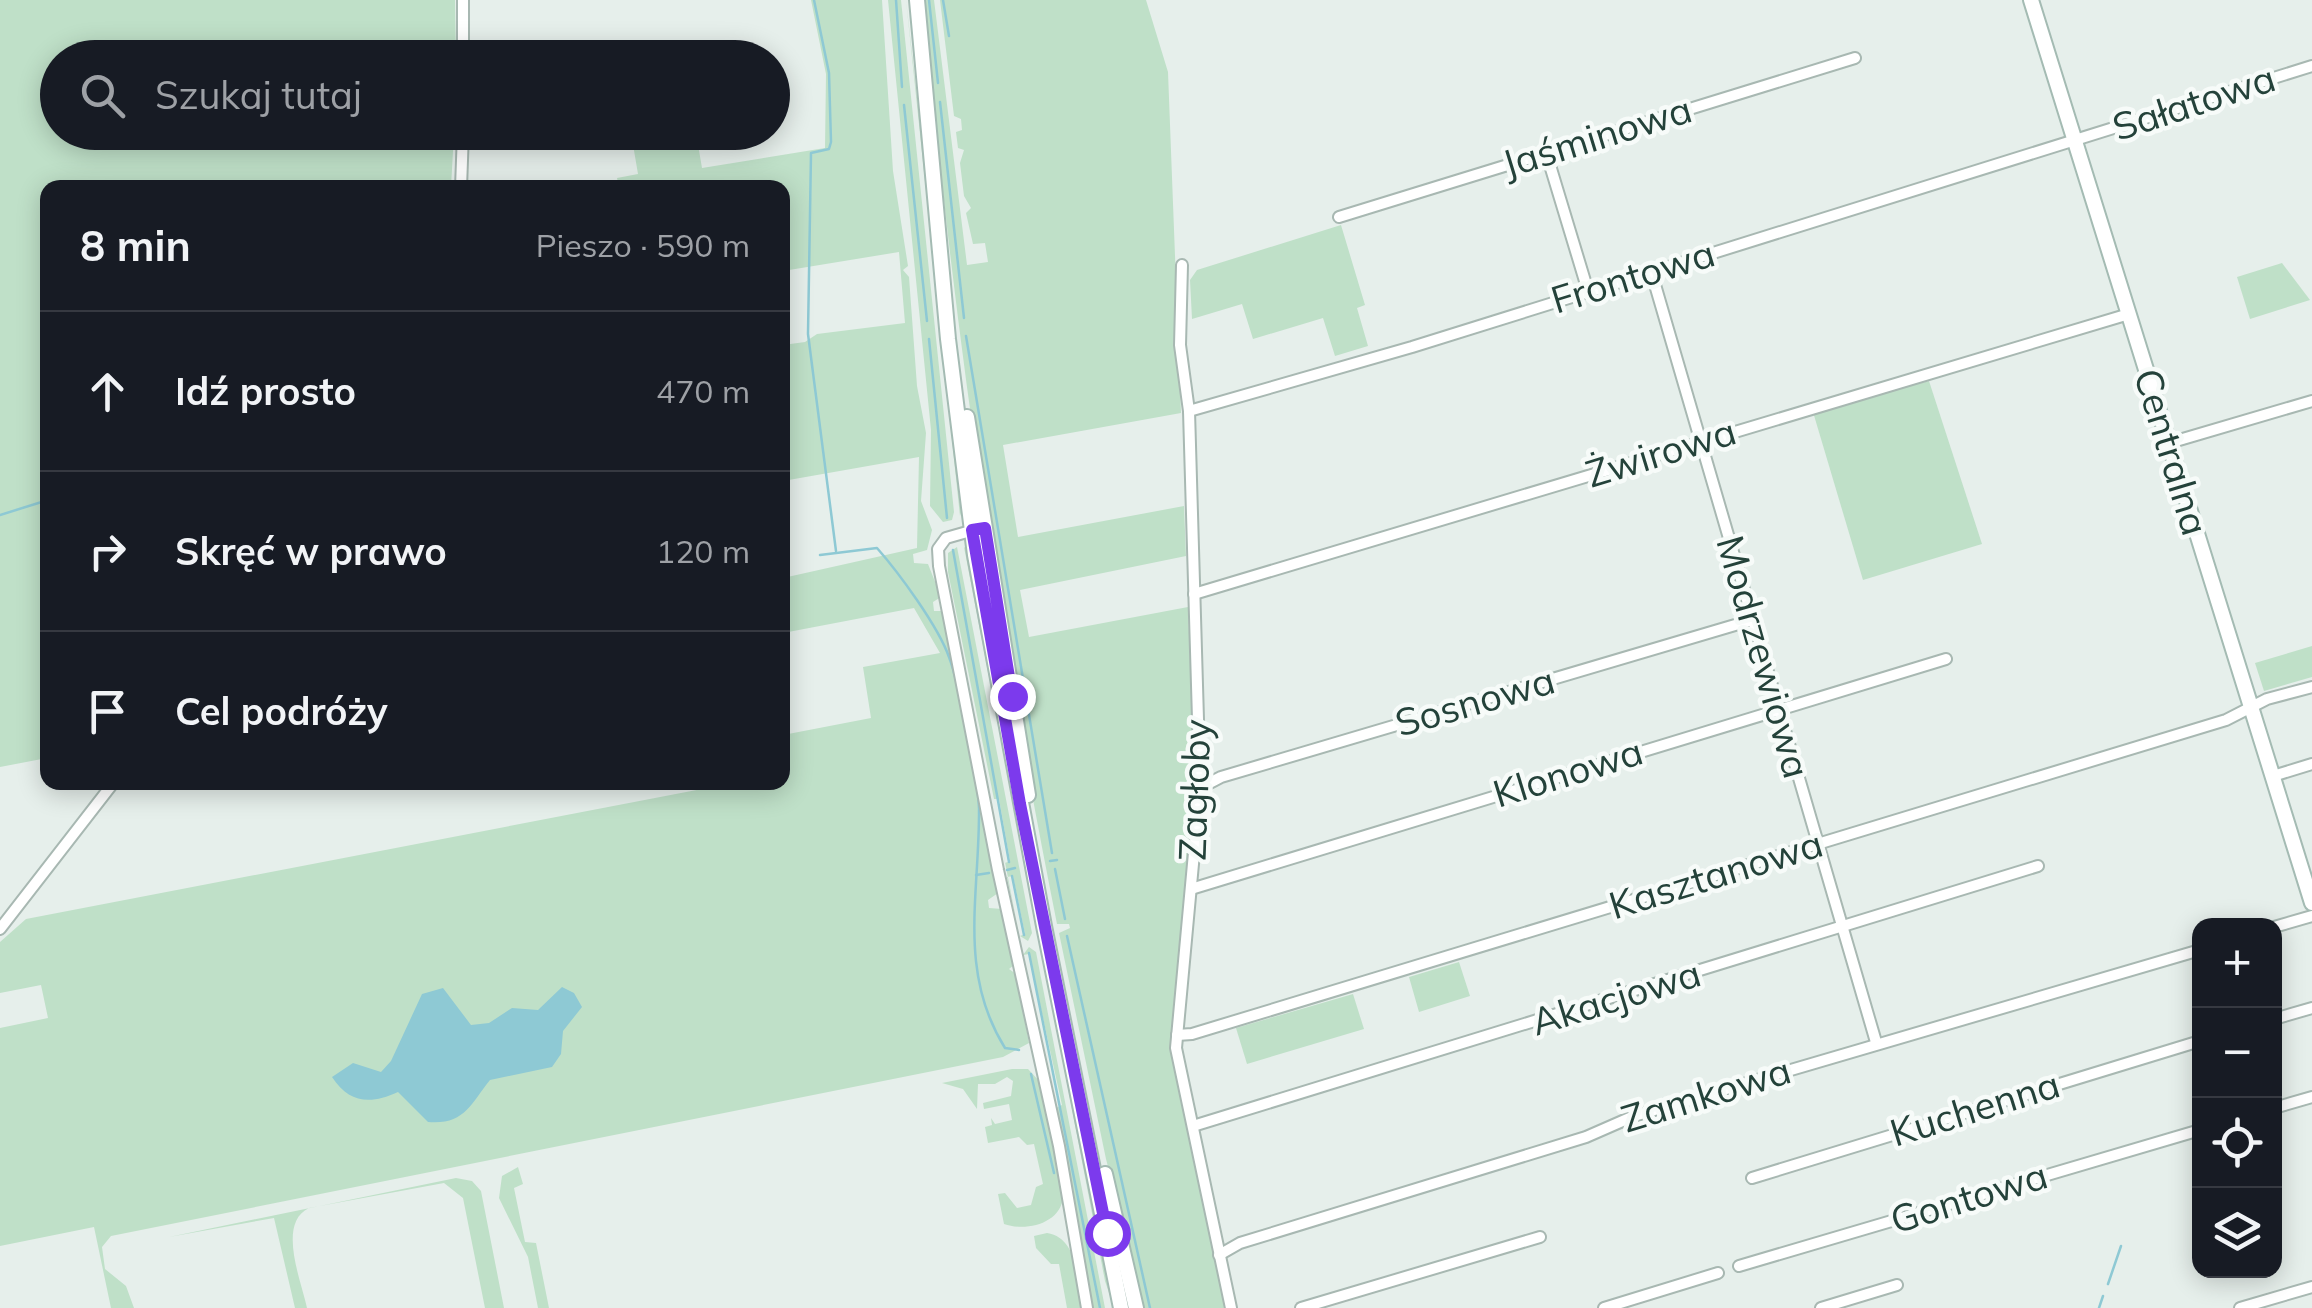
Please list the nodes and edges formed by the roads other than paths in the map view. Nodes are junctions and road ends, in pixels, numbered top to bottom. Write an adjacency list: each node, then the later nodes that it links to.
1 (464, 0): 4 (street)
2 (917, 0): 20 (main road)
3 (2036, 1): 7 (main road, Centralna)
4 (463, 40)
5 (1855, 58): 9 (street, Jaśminowa)
6 (2312, 66): 7 (street, Sałatowa)
7 (2076, 141): 13 (street, Frontowa); 15 (main road, Centralna)
8 (463, 150): 10 (street)
9 (1546, 152): 11 (street, Jaśminowa); 14 (street)
10 (462, 180)
11 (1338, 217)
12 (1182, 265): 17 (street, Zagłoby)
13 (1651, 271): 14 (street, Frontowa); 18 (street, Modrzewiowa)
14 (1588, 291): 17 (street, Frontowa)
15 (2129, 314): 18 (street, Żwirowa); 19 (main road, Centralna)
16 (2312, 401): 19 (street)
17 (1189, 411): 21 (street, Zagłoby)
18 (1700, 441): 21 (street, Żwirowa); 22 (street, Modrzewiowa)
19 (2168, 443): 25 (main road, Centralna)
20 (978, 529): 56 (street); 57 (main road); 58 (main road)
21 (1194, 594): 29 (street, Zagłoby)
22 (1752, 620): 26 (street, Modrzewiowa); 29 (street, Sosnowa)
23 (1946, 659): 26 (street, Klonowa)
24 (2312, 687): 25 (street, Kasztanowa)
25 (2251, 706): 28 (main road, Centralna); 31 (street, Kasztanowa)
26 (1777, 708): 31 (street, Modrzewiowa); 33 (street, Klonowa)
27 (2312, 764): 28 (street)
28 (2272, 776): 34 (main road, Centralna)
29 (1200, 788): 33 (street, Zagłoby)
30 (108, 790): 38 (street)
31 (1818, 845): 37 (street, Modrzewiowa); 42 (street, Kasztanowa)
32 (2038, 866): 37 (street, Akacjowa)
33 (1191, 889): 42 (street, Zagłoby)
34 (2312, 904)
35 (2312, 916): 36 (street)
36 (2282, 925)
37 (1842, 927): 43 (street, Modrzewiowa); 47 (street, Akacjowa)
38 (0, 929)
39 (2192, 952): 43 (street, Zamkowa)
40 (2312, 1008): 41 (street)
41 (2282, 1017)
42 (1177, 1035): 47 (street, Zagłoby)
43 (1876, 1042): 51 (street, Zamkowa)
44 (2192, 1043): 49 (street, Kuchenna)
45 (2312, 1097): 46 (street)
46 (2282, 1106)
47 (1193, 1126): 51 (street, Zagłoby)
48 (2192, 1132): 52 (street, Gontowa)
49 (1752, 1178)
50 (1540, 1236): 60 (street)
51 (1219, 1254): 59 (street, Zagłoby)
52 (1738, 1266)
53 (1718, 1273): 61 (street)
54 (1897, 1285): 62 (street)
55 (2312, 1287): 63 (street)
56 (1088, 1308)
57 (1121, 1308)
58 (1136, 1308)
59 (1231, 1308)
60 (1301, 1308)
61 (1604, 1308)
62 (1821, 1308)
63 (2240, 1308)

